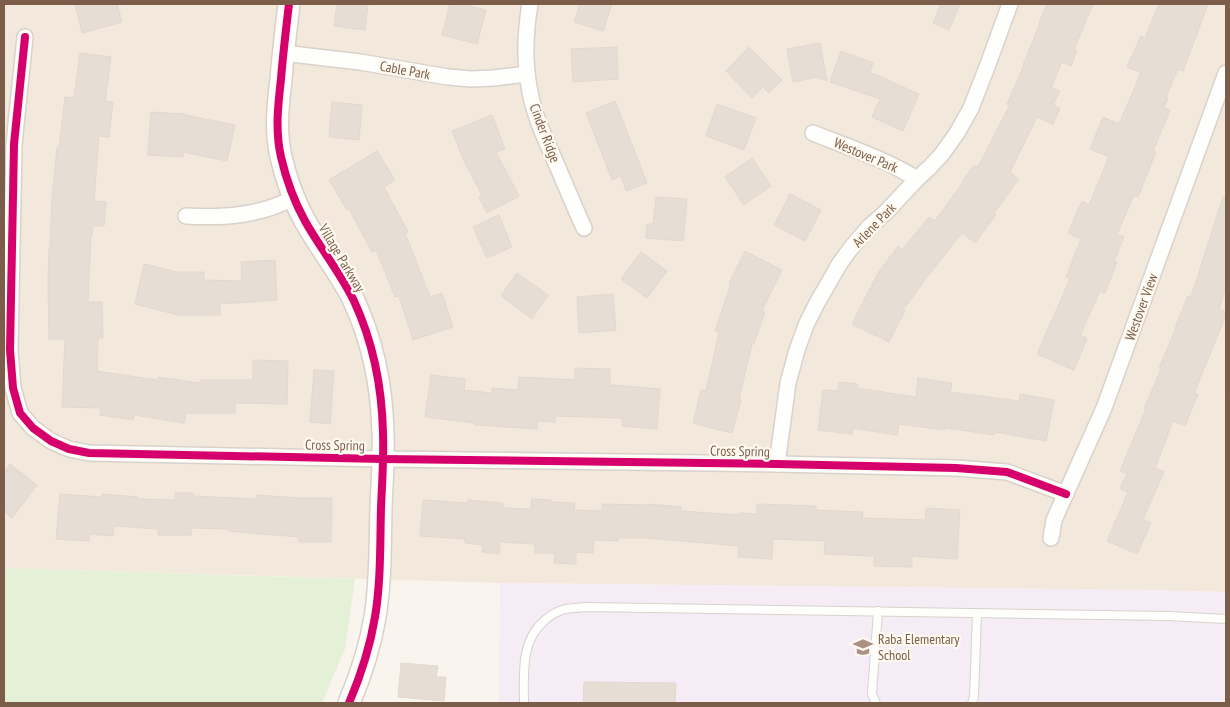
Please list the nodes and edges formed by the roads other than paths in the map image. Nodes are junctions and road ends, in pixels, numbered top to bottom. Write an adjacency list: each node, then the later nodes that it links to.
1 (289, 4): 5 (street, Village Parkway)
2 (530, 4): 7 (street, Cinder Ridge)
3 (1010, 4): 9 (street, Arlene Park)
4 (25, 37): 13 (street, Cross Spring)
5 (283, 53): 7 (street, Cable Park); 10 (street, Village Parkway)
6 (1226, 73): 15 (street, Westover View)
7 (527, 74): 12 (street, Cinder Ridge)
8 (813, 133): 9 (street, Westover Park)
9 (917, 179): 14 (street, Arlene Park)
10 (293, 198): 11 (street); 13 (street, Village Parkway)
11 (186, 216)
12 (584, 228)
13 (383, 459): 14 (street, Cross Spring); 20 (street, Village Parkway)
14 (777, 464): 15 (street, Cross Spring)
15 (1066, 494): 16 (street, Westover View)
16 (1051, 538)
17 (878, 612): 18 (lane); 21 (lane); 22 (lane)
18 (978, 613): 19 (lane); 23 (lane)
19 (1226, 619)
20 (349, 703)
21 (524, 703)
22 (876, 703)
23 (972, 703)

